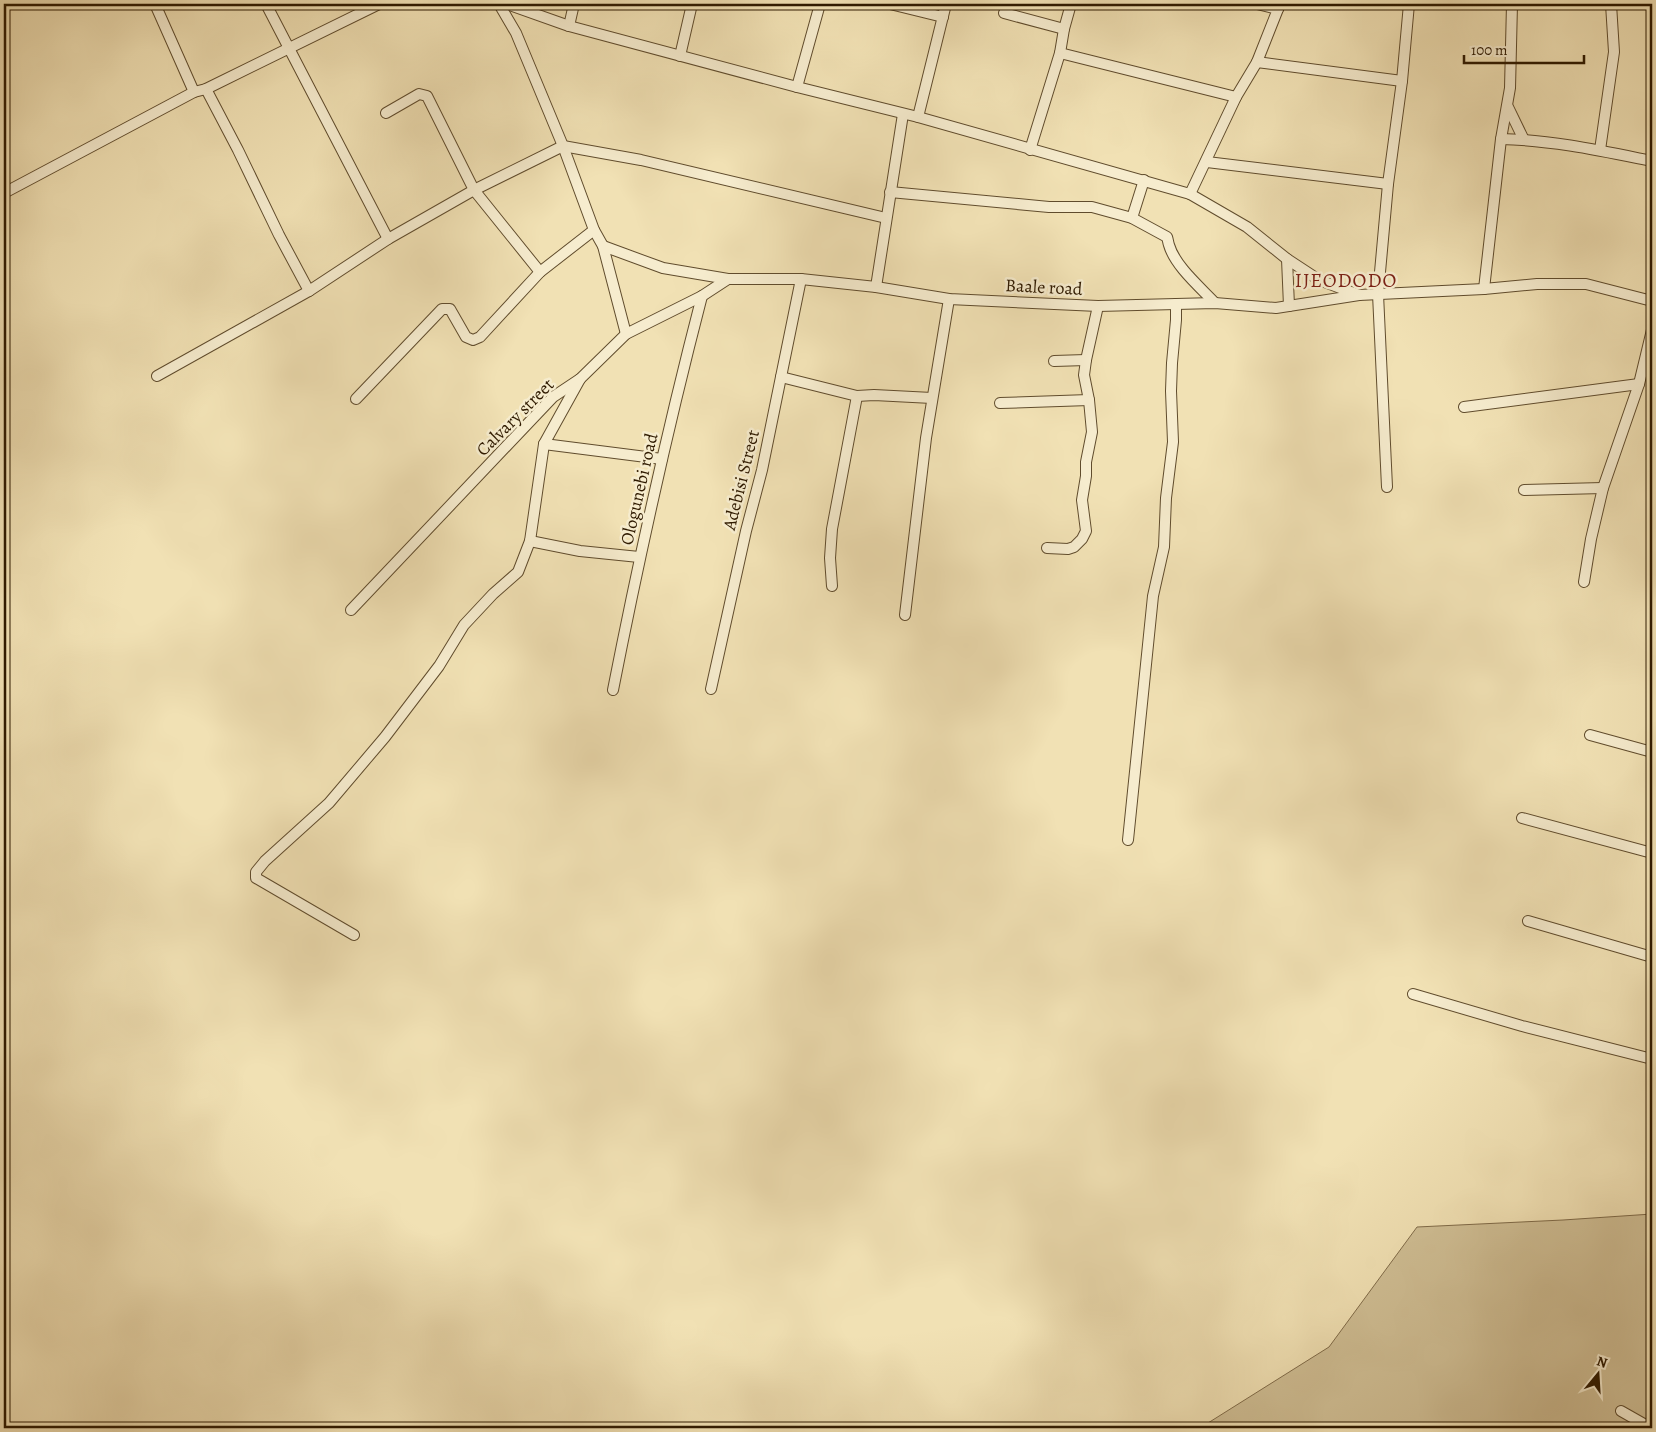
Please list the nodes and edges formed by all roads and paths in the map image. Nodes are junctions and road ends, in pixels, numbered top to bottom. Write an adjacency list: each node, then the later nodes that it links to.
1 (155, 4): 28 (street)
2 (266, 4): 21 (street)
3 (379, 4): 21 (street)
4 (499, 4): 36 (street)
5 (507, 4): 19 (street)
6 (574, 4): 19 (street)
7 (692, 4): 23 (street)
8 (820, 4): 26 (street)
9 (890, 4): 18 (street)
10 (946, 4): 18 (street)
11 (1072, 4): 20 (street)
12 (1257, 4): 16 (street)
13 (1410, 4): 25 (street)
14 (1512, 4): 30 (street)
15 (1611, 4): 38 (street)
16 (1279, 6): 24 (street)
17 (1004, 13): 20 (street)
18 (943, 17): 33 (street)
19 (569, 26): 23 (street)
20 (1064, 29): 22 (street)
21 (288, 49): 27 (street); 50 (street)
22 (1060, 53): 29 (street); 37 (street)
23 (680, 56): 26 (street)
24 (1256, 62): 25 (street); 29 (street)
25 (1402, 81): 42 (street)
26 (797, 87): 32 (street)
27 (206, 89): 28 (street); 58 (street)
28 (194, 92): 45 (street)
29 (1236, 97): 40 (street)
30 (1508, 107): 34 (street); 35 (street)
31 (386, 113): 43 (street)
32 (903, 114): 33 (street); 44 (street)
33 (918, 117): 37 (street)
34 (1501, 139): 35 (street); 57 (street)
35 (1524, 140): 38 (street)
36 (563, 146): 43 (street); 47 (street); 49 (street)
37 (1030, 150): 41 (street)
38 (1600, 150): 39 (street)
39 (1652, 161)
40 (1207, 162): 42 (street); 46 (street)
41 (1144, 180): 46 (street); 48 (street)
42 (1388, 184): 59 (street)
43 (474, 190): 50 (street); 53 (street)
44 (890, 192): 47 (street); 48 (street)
45 (4, 193)
46 (1190, 194): 52 (street)
47 (886, 218): 56 (street)
48 (1132, 218): 64 (street)
49 (594, 230): 51 (street); 53 (street)
50 (388, 239): 58 (street)
51 (603, 246): 54 (street, Baale road); 69 (street)
52 (1287, 260): 60 (street); 67 (street)
53 (540, 272): 78 (street)
54 (728, 279): 55 (street, Baale road); 61 (street, Calvary street)
55 (801, 279): 56 (street, Baale road); 73 (street, Adebisi Street)
56 (876, 287): 62 (street, Baale road)
57 (1484, 290): 59 (street, Baale road); 63 (street, Baale road)
58 (309, 291): 72 (street)
59 (1378, 294): 60 (street, Baale road); 84 (street)
60 (1359, 295): 67 (street, Baale road)
61 (702, 296): 69 (street, Calvary street); 83 (street, Ologunebi road)
62 (949, 299): 66 (street, Baale road); 77 (street)
63 (1652, 301)
64 (1215, 302): 65 (street, Baale road); 67 (street, Baale road)
65 (1176, 304): 66 (street, Baale road); 99 (street)
66 (1098, 306): 70 (street)
67 (1289, 306)
68 (1652, 330): 75 (street)
69 (626, 334): 74 (street, Calvary street)
70 (1086, 360): 71 (street); 79 (street)
71 (1054, 361)
72 (158, 376)
73 (781, 377): 76 (street); 94 (street, Adebisi Street)
74 (580, 379): 82 (street); 92 (street, Calvary street)
75 (1639, 384): 81 (street); 85 (street)
76 (857, 396): 77 (street); 91 (street)
77 (932, 398): 93 (street)
78 (356, 399)
79 (1089, 400): 80 (street); 88 (street)
80 (1000, 403)
81 (1464, 407)
82 (544, 444): 83 (street); 87 (street)
83 (662, 459): 89 (street, Ologunebi road)
84 (1387, 488)
85 (1603, 488): 86 (street); 90 (street)
86 (1524, 490)
87 (530, 541): 89 (street); 102 (street)
88 (1048, 548)
89 (639, 558): 95 (street, Ologunebi road)
90 (1584, 582)
91 (832, 586)
92 (351, 610)
93 (905, 615)
94 (711, 689)
95 (613, 690)
96 (1590, 735): 97 (street)
97 (1652, 752)
98 (1522, 818): 100 (street)
99 (1128, 840)
100 (1652, 853)
101 (1528, 921): 103 (street)
102 (354, 935)
103 (1652, 957)
104 (1413, 994): 105 (street)
105 (1652, 1059)
106 (1621, 1411): 107 (street)
107 (1651, 1428)

